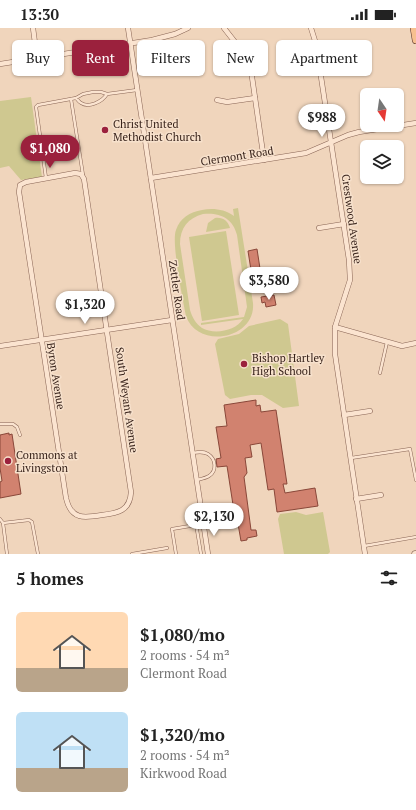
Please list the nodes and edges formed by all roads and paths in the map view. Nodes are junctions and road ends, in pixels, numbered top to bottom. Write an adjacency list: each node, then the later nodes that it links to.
1 (33, 28): 7 (street)
2 (128, 28): 9 (street, Zettler Road)
3 (188, 28): 9 (street)
4 (224, 28): 16 (street)
5 (311, 28): 20 (street, Crestwood Avenue)
6 (414, 28): 8 (main road)
7 (35, 40)
8 (416, 40)
9 (131, 43): 10 (street); 13 (street, Zettler Road)
10 (64, 54)
11 (12, 62): 12 (street)
12 (0, 64)
13 (138, 90): 14 (lane); 24 (street, Zettler Road)
14 (107, 94): 15 (lane); 15 (lane)
15 (76, 98): 17 (lane)
16 (255, 98): 18 (street); 21 (street)
17 (71, 99): 22 (lane); 23 (lane)
18 (217, 100)
19 (416, 123): 20 (street, Clermont Road)
20 (331, 142): 21 (street, Clermont Road); 25 (street, Crestwood Avenue)
21 (264, 160): 24 (street, Clermont Road)
22 (83, 175): 23 (street); 29 (street, South Weyant Avenue)
23 (46, 178): 30 (street, Byron Avenue)
24 (151, 178): 27 (street, Zettler Road)
25 (344, 224): 26 (street); 28 (street, Crestwood Avenue)
26 (319, 228)
27 (172, 320): 29 (street); 39 (street, Zettler Road)
28 (335, 327): 31 (street); 36 (street, Crestwood Avenue)
29 (108, 330): 30 (street); 45 (street, South Weyant Avenue)
30 (42, 339): 33 (street); 45 (street, Byron Avenue)
31 (387, 342): 32 (street); 34 (lane)
32 (416, 343)
33 (0, 346)
34 (380, 373)
35 (370, 411): 36 (street)
36 (344, 415): 40 (street, Crestwood Avenue)
37 (0, 424): 38 (lane)
38 (20, 435)
39 (192, 452): 41 (street, Zettler Road); 41 (lane)
40 (351, 458): 42 (lane); 44 (street, Crestwood Avenue)
41 (197, 480): 48 (street, Zettler Road)
42 (416, 480)
43 (381, 495): 44 (street)
44 (356, 499): 51 (street, Crestwood Avenue)
45 (102, 515)
46 (0, 519): 47 (lane)
47 (3, 523): 54 (lane); 55 (lane)
48 (203, 523): 49 (lane); 59 (street, Zettler Road)
49 (196, 525): 57 (lane); 58 (lane)
50 (416, 537): 51 (lane)
51 (364, 546): 60 (street, Crestwood Avenue)
52 (167, 548): 53 (lane)
53 (146, 553): 56 (lane)
54 (7, 554)
55 (38, 554)
56 (133, 554)
57 (176, 554)
58 (201, 554)
59 (208, 554)
60 (365, 554)

